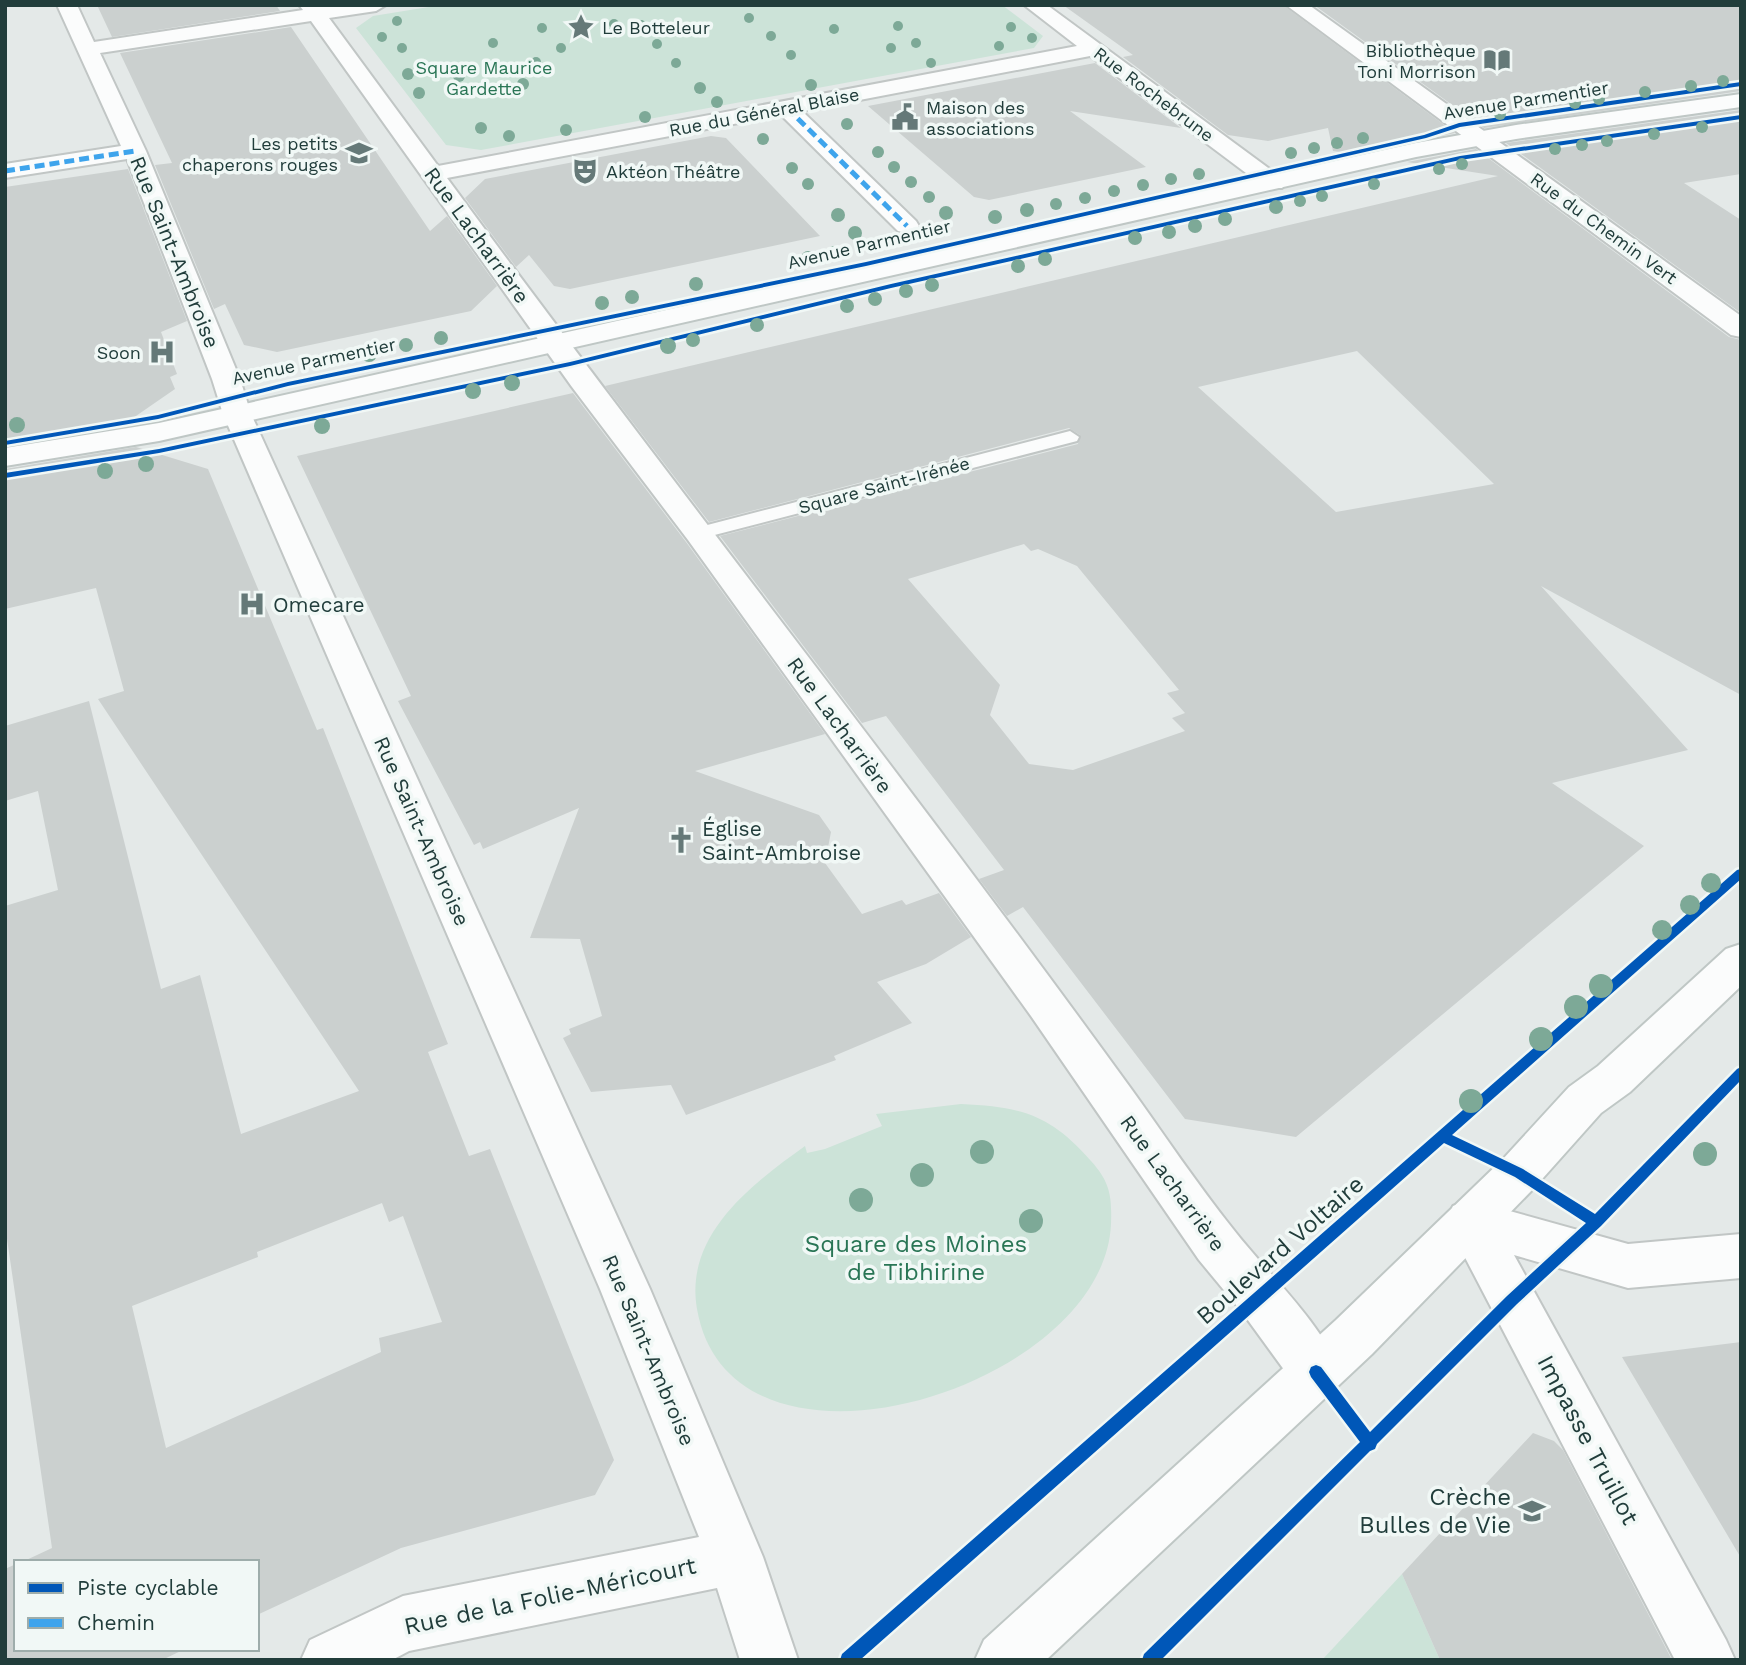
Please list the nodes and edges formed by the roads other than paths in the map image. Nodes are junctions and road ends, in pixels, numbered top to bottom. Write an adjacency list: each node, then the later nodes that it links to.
1 (67, 5): 6 (street, Rue Saint-Ambroise)
2 (376, 5): 5 (street)
3 (1034, 5): 7 (street, Rue Rochebrune)
4 (1296, 5): 10 (street, Rue du Chemin Vert)
5 (313, 10): 6 (street); 13 (street, Rue Lacharrière)
6 (86, 49): 11 (street, Rue Saint-Ambroise)
7 (1094, 49): 9 (street, Rue du Général Blaise); 14 (street, Rue Rochebrune)
8 (1741, 100): 10 (street, Avenue Parmentier)
9 (787, 108): 13 (street, Rue du Général Blaise); 15 (street)
10 (1477, 138): 14 (street, Avenue Parmentier); 16 (street, Rue du Chemin Vert)
11 (135, 152): 12 (street); 18 (street, Rue Saint-Ambroise)
12 (5, 170)
13 (433, 174): 17 (street, Rue Lacharrière)
14 (1274, 183): 17 (street, Avenue Parmentier)
15 (907, 226)
16 (1741, 329)
17 (554, 342): 18 (street, Avenue Parmentier); 21 (street, Rue Lacharrière)
18 (237, 414): 20 (street, Avenue Parmentier); 26 (street, Rue Saint-Ambroise)
19 (1070, 437): 21 (lane, Square Saint-Irénée)
20 (5, 457)
21 (699, 533): 25 (street, Rue Lacharrière)
22 (1741, 960): 23 (street)
23 (1470, 1221): 24 (street); 25 (street); 30 (street, Impasse Truillot)
24 (1741, 1256)
25 (1316, 1372): 29 (street)
26 (735, 1556): 27 (street, Rue de la Folie-Méricourt); 28 (street, Rue Saint-Ambroise)
27 (330, 1660)
28 (769, 1660)
29 (1004, 1660)
30 (1706, 1660)

